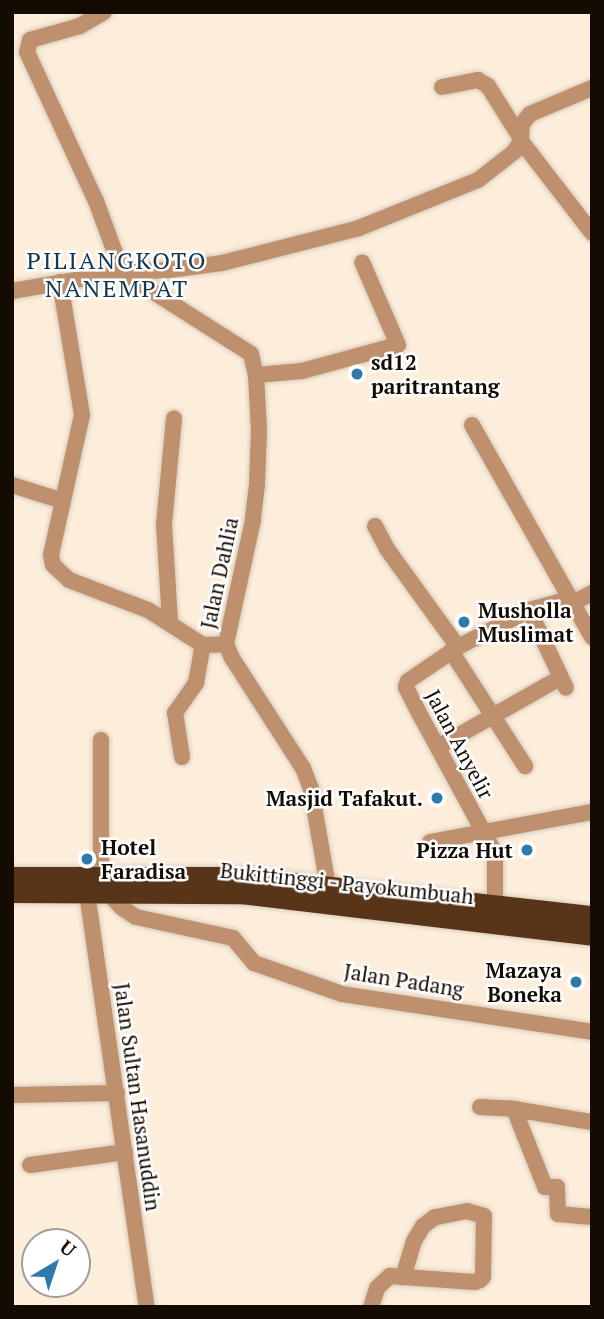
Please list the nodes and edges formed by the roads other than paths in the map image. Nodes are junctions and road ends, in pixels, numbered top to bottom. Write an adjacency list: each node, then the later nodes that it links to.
1 (104, 12): 2 (street)
2 (20, 55): 8 (street)
3 (442, 88): 5 (street)
4 (592, 88): 5 (street)
5 (521, 139): 6 (street); 8 (street)
6 (592, 233)
7 (362, 262): 11 (street)
8 (122, 272): 9 (street); 11 (street, Jalan Dahlia)
9 (60, 282): 10 (street); 15 (street)
10 (12, 291)
11 (256, 375): 22 (street, Jalan Dahlia)
12 (174, 418): 20 (street)
13 (472, 425): 18 (street)
14 (12, 485): 15 (street)
15 (64, 501): 20 (street)
16 (374, 526): 24 (street)
17 (592, 593): 18 (street, Jalan Anyelir)
18 (573, 603): 19 (street, Jalan Anyelir); 21 (street)
19 (529, 610): 24 (street, Jalan Anyelir); 25 (street)
20 (170, 622): 23 (street)
21 (592, 637)
22 (226, 644): 23 (street); 35 (street, Jalan Dahlia)
23 (203, 645): 28 (street)
24 (454, 649): 25 (street); 27 (street, Jalan Anyelir)
25 (494, 716): 27 (street); 29 (street)
26 (101, 740): 34 (street)
27 (438, 747): 31 (street, Jalan Anyelir)
28 (183, 757)
29 (525, 766)
30 (592, 812): 31 (street)
31 (483, 834): 32 (street); 38 (street, Jalan Anyelir)
32 (430, 842)
33 (12, 877): 34 (highway, Bukittinggi - Payokumbuah)
34 (105, 885): 35 (highway, Bukittinggi - Payokumbuah); 37 (highway, Bukittinggi - Payokumbuah); 40 (highway, Bukittinggi - Payokumbuah); 41 (street, Jalan Padang)
35 (328, 886): 38 (highway, Bukittinggi - Payokumbuah)
36 (12, 892): 37 (highway, Bukittinggi - Payokumbuah)
37 (87, 893): 42 (street, Jalan Sultan Hasanuddin)
38 (495, 903): 39 (highway, Bukittinggi - Payokumbuah)
39 (592, 916)
40 (592, 935)
41 (592, 1032)
42 (117, 1093): 43 (street); 47 (street, Jalan Sultan Hasanuddin)
43 (12, 1095)
44 (480, 1107): 45 (street)
45 (514, 1109): 46 (street); 49 (street)
46 (592, 1122)
47 (125, 1152): 48 (street); 51 (street, Jalan Sultan Hasanuddin)
48 (30, 1165)
49 (592, 1217)
50 (403, 1277): 50 (street); 52 (street)
51 (147, 1307)
52 (371, 1307)

